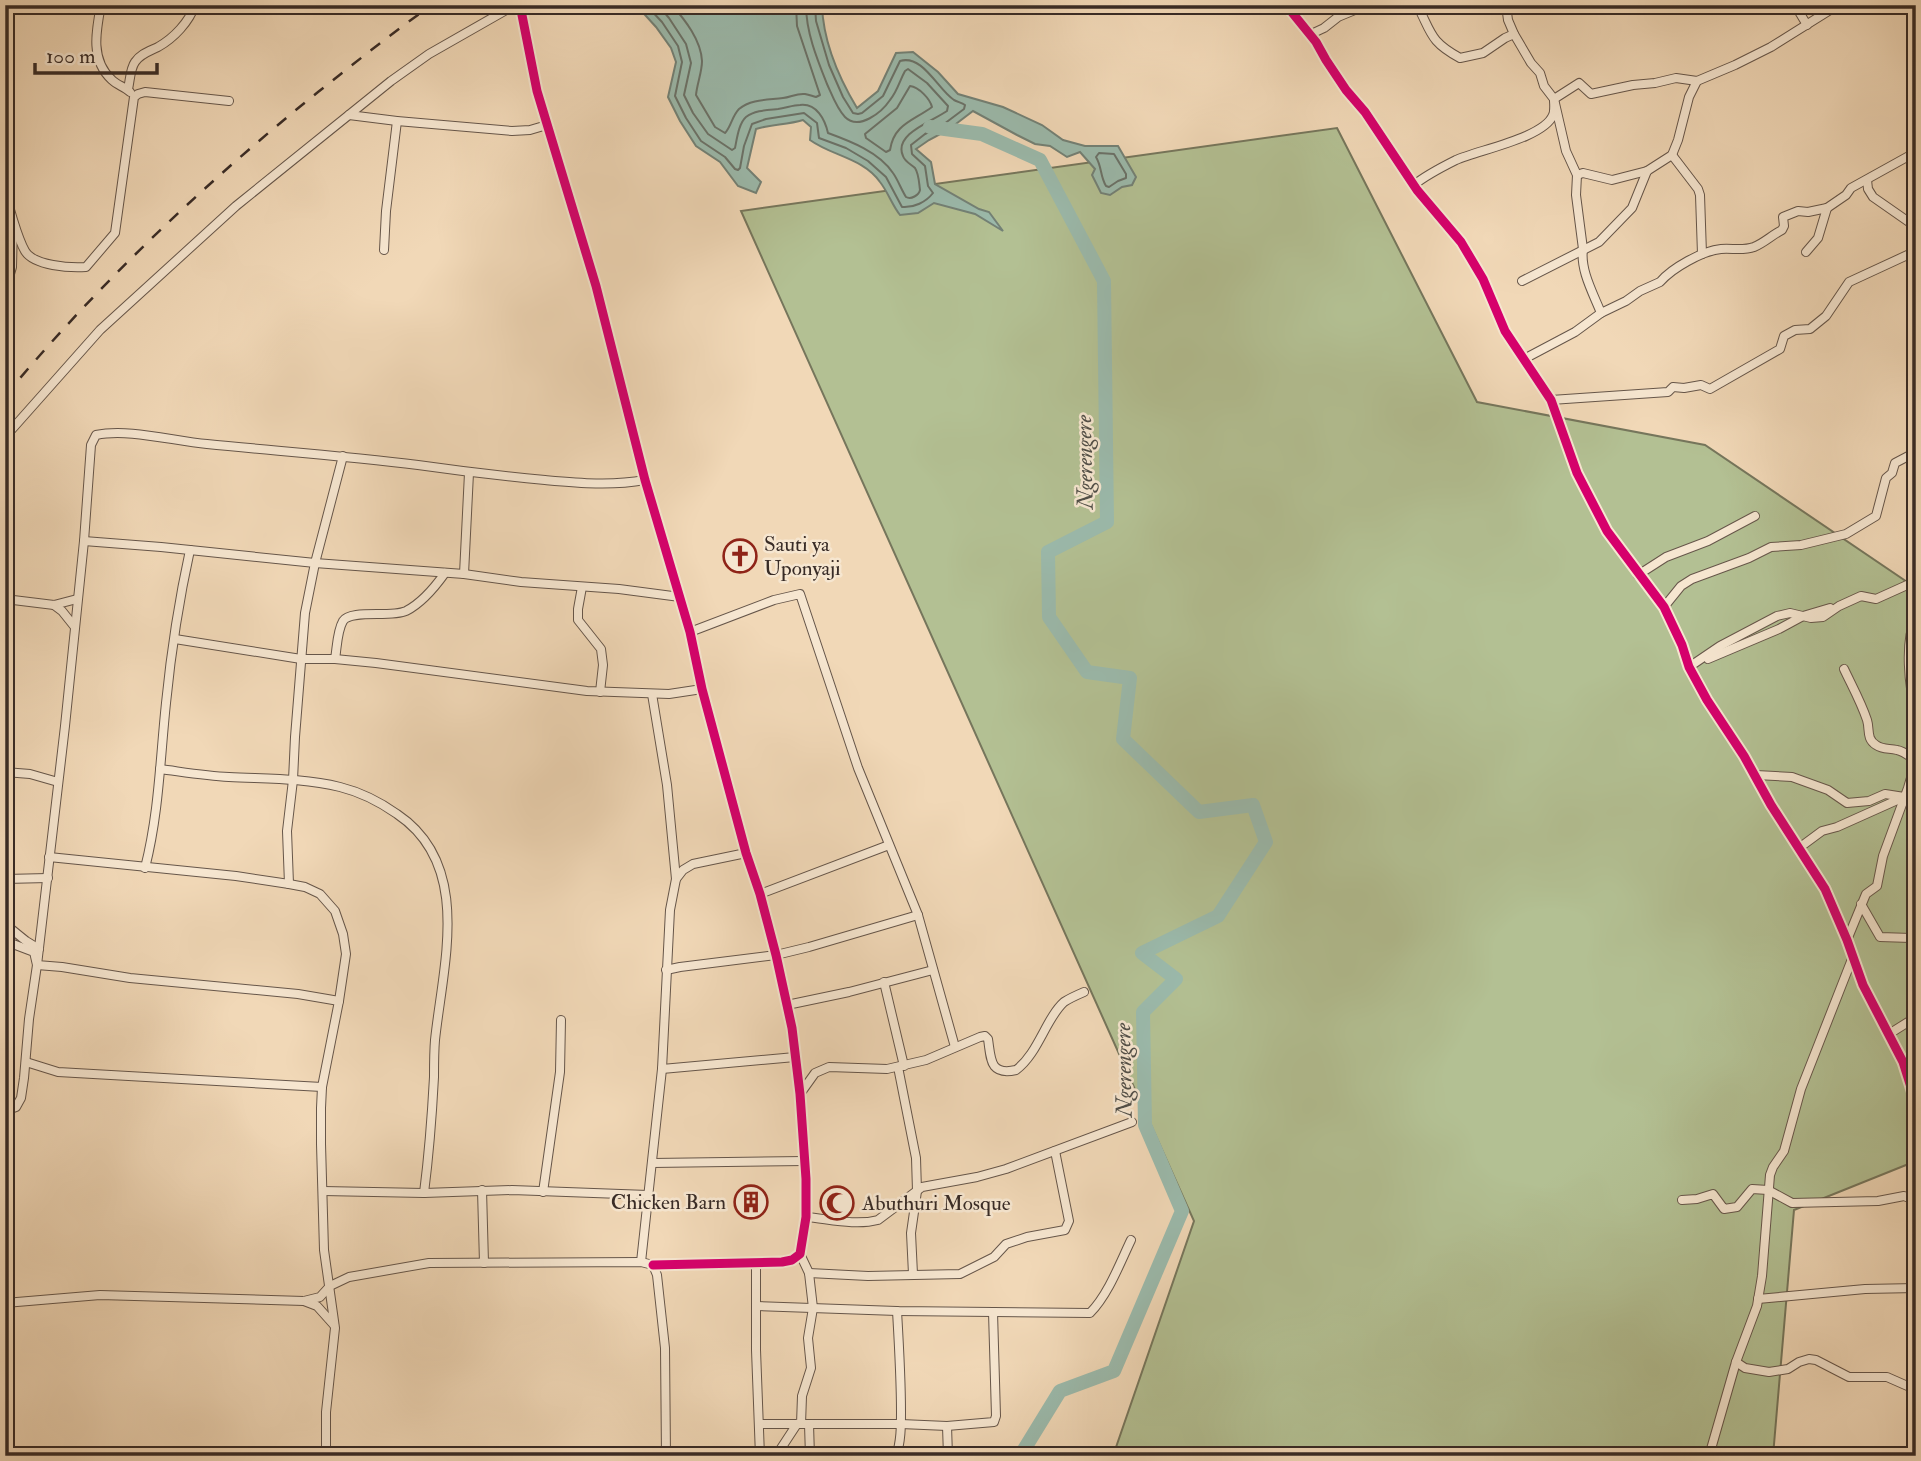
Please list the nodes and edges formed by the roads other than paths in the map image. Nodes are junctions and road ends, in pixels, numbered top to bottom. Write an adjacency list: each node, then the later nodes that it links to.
1 (7, 5): 11 (street)
2 (101, 5): 17 (street)
3 (195, 5): 17 (street)
4 (517, 5): 21 (street); 23 (street)
5 (1286, 5): 14 (street)
6 (1367, 5): 14 (street)
7 (1417, 5): 13 (street)
8 (1506, 5): 13 (street)
9 (1795, 5): 12 (street)
10 (1838, 5): 12 (street)
11 (5, 24)
12 (1807, 25): 16 (street)
13 (1514, 34): 19 (street)
14 (1309, 35): 30 (street)
15 (5, 42): 24 (street)
16 (1697, 81): 19 (street); 26 (street)
17 (128, 89): 18 (street)
18 (134, 97): 20 (street); 33 (street)
19 (1554, 99): 28 (street); 30 (street)
20 (229, 101)
21 (349, 115): 22 (street); 45 (street)
22 (397, 121): 23 (street); 36 (street)
23 (547, 125): 49 (street)
24 (5, 150)
25 (1916, 152): 29 (street)
26 (1672, 155): 27 (street); 39 (street)
27 (1647, 171): 28 (street); 35 (street)
28 (1577, 175): 35 (street)
29 (1867, 180): 32 (street); 34 (street)
30 (1414, 185): 43 (street)
31 (5, 188): 33 (street)
32 (1828, 208): 38 (street); 39 (street)
33 (13, 218): 41 (street)
34 (1916, 227)
35 (1583, 249): 40 (street); 42 (street)
36 (384, 250)
37 (1916, 251): 44 (street)
38 (1806, 252)
39 (1702, 254): 42 (street)
40 (1522, 281)
41 (5, 291)
42 (1601, 313): 43 (street)
43 (1524, 359): 44 (street)
44 (1551, 400): 56 (street)
45 (5, 437)
46 (1916, 452): 63 (street)
47 (343, 456): 48 (street); 51 (street); 53 (street)
48 (469, 473): 49 (street); 55 (street)
49 (645, 480): 59 (street)
50 (1755, 516): 56 (street)
51 (84, 541): 52 (street); 61 (street)
52 (190, 550): 53 (street); 69 (street)
53 (315, 564): 54 (street); 70 (street)
54 (445, 573): 55 (street); 71 (street)
55 (464, 574): 58 (street)
56 (1638, 575): 63 (street)
57 (1916, 581): 65 (street)
58 (582, 587): 59 (street); 75 (street)
59 (680, 597): 68 (street)
60 (5, 598): 62 (street)
61 (77, 599): 62 (street); 67 (street)
62 (54, 605): 67 (street)
63 (1664, 607): 72 (street)
64 (1830, 608): 65 (street)
65 (1803, 616): 72 (street)
66 (1916, 617): 77 (street)
67 (75, 626): 83 (street)
68 (690, 632): 74 (street); 85 (street)
69 (175, 639): 70 (street); 79 (street)
70 (301, 659): 71 (street); 82 (street)
71 (335, 659): 75 (street)
72 (1689, 667): 81 (street)
73 (1844, 669): 78 (street)
74 (702, 689): 76 (street); 87 (street)
75 (600, 692): 76 (street)
76 (652, 694): 92 (street)
77 (1916, 713)
78 (1915, 765): 84 (street)
79 (160, 769): 82 (street); 89 (street)
80 (5, 772): 83 (street)
81 (1756, 775): 84 (street); 86 (street)
82 (293, 780): 93 (street); 133 (street)
83 (58, 782): 88 (street)
84 (1904, 797): 86 (street); 96 (street)
85 (890, 845): 95 (street); 97 (street)
86 (1800, 848): 99 (street)
87 (746, 853): 92 (street); 95 (street)
88 (49, 857): 89 (street); 90 (street)
89 (145, 868): 93 (street)
90 (48, 878): 91 (street); 101 (street)
91 (5, 879)
92 (676, 879): 105 (street)
93 (289, 884): 109 (street)
94 (1916, 890): 96 (street)
95 (760, 894): 102 (street)
96 (1861, 904): 99 (street)
97 (918, 915): 102 (street); 106 (street)
98 (5, 924): 101 (street)
99 (1847, 940): 103 (street)
100 (5, 941): 104 (street)
101 (38, 948): 104 (street)
102 (776, 955): 105 (street); 110 (street)
103 (1852, 959): 113 (street); 128 (street)
104 (37, 965): 109 (street); 116 (street)
105 (666, 970): 118 (street)
106 (933, 970): 107 (street); 114 (street)
107 (884, 982): 110 (street); 117 (street)
108 (1084, 992): 114 (street)
109 (339, 1001): 119 (street)
110 (787, 1005): 115 (street)
111 (1916, 1017): 113 (street)
112 (561, 1020): 132 (street)
113 (1889, 1034): 121 (street)
114 (955, 1047): 117 (street)
115 (795, 1057): 118 (street); 120 (street)
116 (26, 1062): 119 (street); 122 (street)
117 (901, 1066): 120 (street); 131 (street)
118 (662, 1069): 127 (street)
119 (322, 1087): 129 (street)
120 (800, 1094): 126 (street)
121 (1916, 1105): 124 (street)
122 (5, 1111)
123 (1132, 1122): 125 (street)
124 (1916, 1135)
125 (1055, 1151): 131 (street); 145 (street)
126 (805, 1161): 127 (street); 137 (street)
127 (652, 1163): 134 (street)
128 (1768, 1190): 135 (street); 136 (street); 148 (street)
129 (323, 1191): 133 (street); 146 (street)
130 (482, 1191): 132 (street); 133 (street); 141 (street)
131 (917, 1191): 137 (street); 145 (street)
132 (543, 1192): 134 (street)
133 (424, 1193)
134 (648, 1195): 140 (street)
135 (1682, 1200)
136 (1916, 1201)
137 (806, 1217): 139 (street)
138 (1130, 1240): 154 (street)
139 (800, 1254): 142 (street); 144 (street)
140 (641, 1262): 141 (street); 143 (street)
141 (484, 1263): 146 (street)
142 (756, 1263): 143 (street); 151 (street)
143 (653, 1265): 163 (street)
144 (809, 1273): 145 (street); 152 (street)
145 (913, 1275)
146 (330, 1286): 149 (street); 155 (street)
147 (1916, 1288): 148 (street)
148 (1758, 1299): 156 (street)
149 (304, 1301): 150 (street); 155 (street)
150 (5, 1303)
151 (756, 1306): 152 (street); 158 (street)
152 (813, 1308): 153 (street); 159 (street)
153 (897, 1311): 154 (street); 160 (street)
154 (993, 1312): 161 (street)
155 (335, 1328): 162 (street)
156 (1737, 1362): 157 (street); 169 (street)
157 (1916, 1385)
158 (759, 1424): 159 (street); 164 (street)
159 (802, 1424): 160 (street); 165 (street); 166 (street)
160 (901, 1424): 161 (street); 167 (street)
161 (947, 1426): 168 (street)
162 (326, 1456)
163 (666, 1456)
164 (760, 1456)
165 (776, 1456)
166 (810, 1456)
167 (896, 1456)
168 (948, 1456)
169 (1709, 1456)

